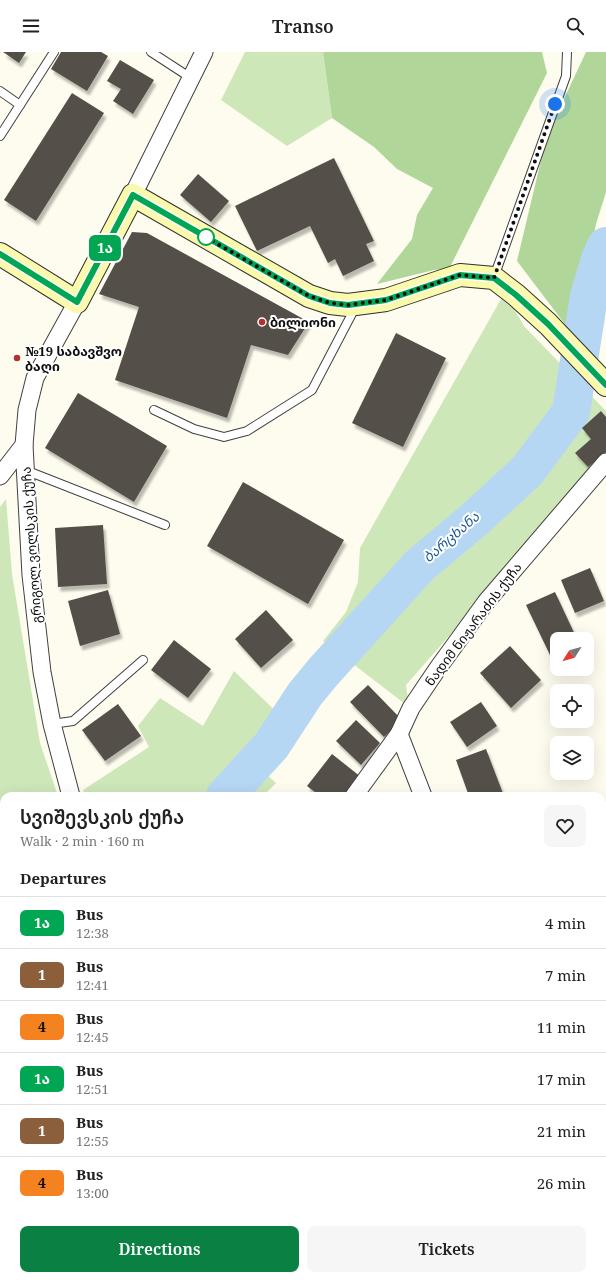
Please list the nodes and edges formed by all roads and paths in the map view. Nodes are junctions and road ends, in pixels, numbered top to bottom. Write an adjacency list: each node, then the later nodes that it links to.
1 (54, 52): 7 (lane)
2 (151, 52): 5 (lane)
3 (204, 52): 5 (street)
4 (567, 52): 11 (lane)
5 (191, 78): 9 (street)
6 (0, 91): 7 (lane)
7 (20, 105): 8 (lane)
8 (0, 136)
9 (133, 195): 12 (street); 13 (street)
10 (0, 254): 12 (street)
11 (494, 278): 13 (street); 14 (street)
12 (77, 302): 16 (street, გრიგოლ ვოლსკის ქუჩა)
13 (357, 304): 15 (lane)
14 (606, 385)
15 (154, 410)
16 (24, 445): 18 (street, გრიგოლ ვოლსკის ქუჩა); 19 (street)
17 (606, 462): 23 (street, ნადიმ ნიჟარაძის ქუჩა)
18 (25, 470): 20 (lane); 22 (street, გრიგოლ ვოლსკის ქუჩა)
19 (0, 476)
20 (165, 525)
21 (143, 660): 22 (lane)
22 (52, 724): 24 (street, გრიგოლ ვოლსკის ქუჩა)
23 (400, 734): 25 (street, ნადიმ ნიჟარაძის ქუჩა); 26 (street)
24 (70, 792)
25 (357, 792)
26 (422, 792)

